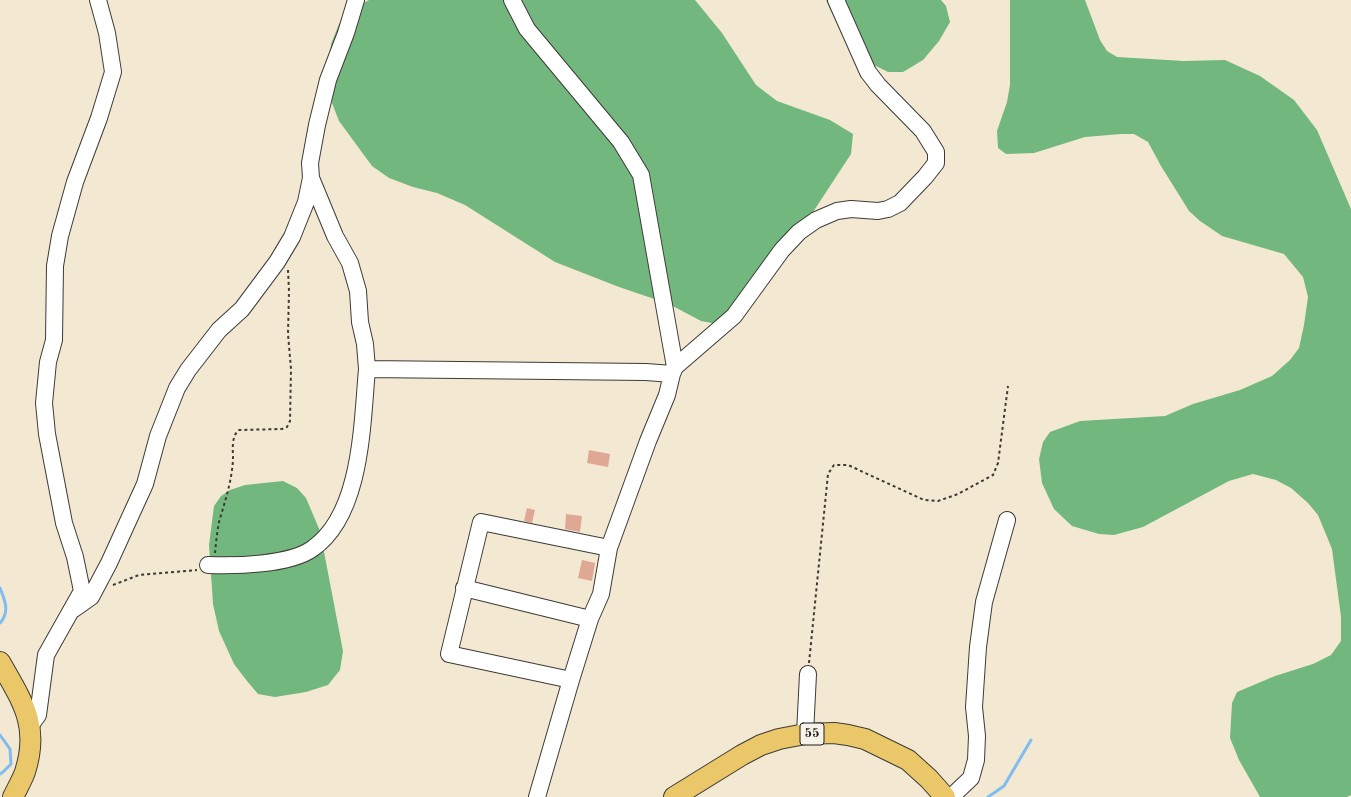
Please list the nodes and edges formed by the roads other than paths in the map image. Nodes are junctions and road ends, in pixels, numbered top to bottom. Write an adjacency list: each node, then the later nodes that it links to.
1 (98, 0): 12 (street)
2 (356, 0): 5 (street)
3 (512, 0): 7 (street)
4 (836, 0): 7 (street)
5 (311, 178): 6 (street); 12 (street)
6 (367, 369): 7 (street); 10 (street)
7 (674, 370): 9 (street)
8 (1007, 520): 23 (street)
9 (609, 548): 11 (street); 13 (street)
10 (208, 565)
11 (464, 588): 13 (street); 16 (street)
12 (73, 610): 17 (street)
13 (590, 619): 16 (street)
14 (0, 662): 17 (main road)
15 (808, 674): 18 (street)
16 (570, 680): 20 (street)
17 (30, 726): 19 (main road)
18 (805, 734): 21 (main road, 55); 22 (main road, 55)
19 (13, 797)
20 (537, 797)
21 (674, 797)
22 (945, 797)
23 (951, 797)

